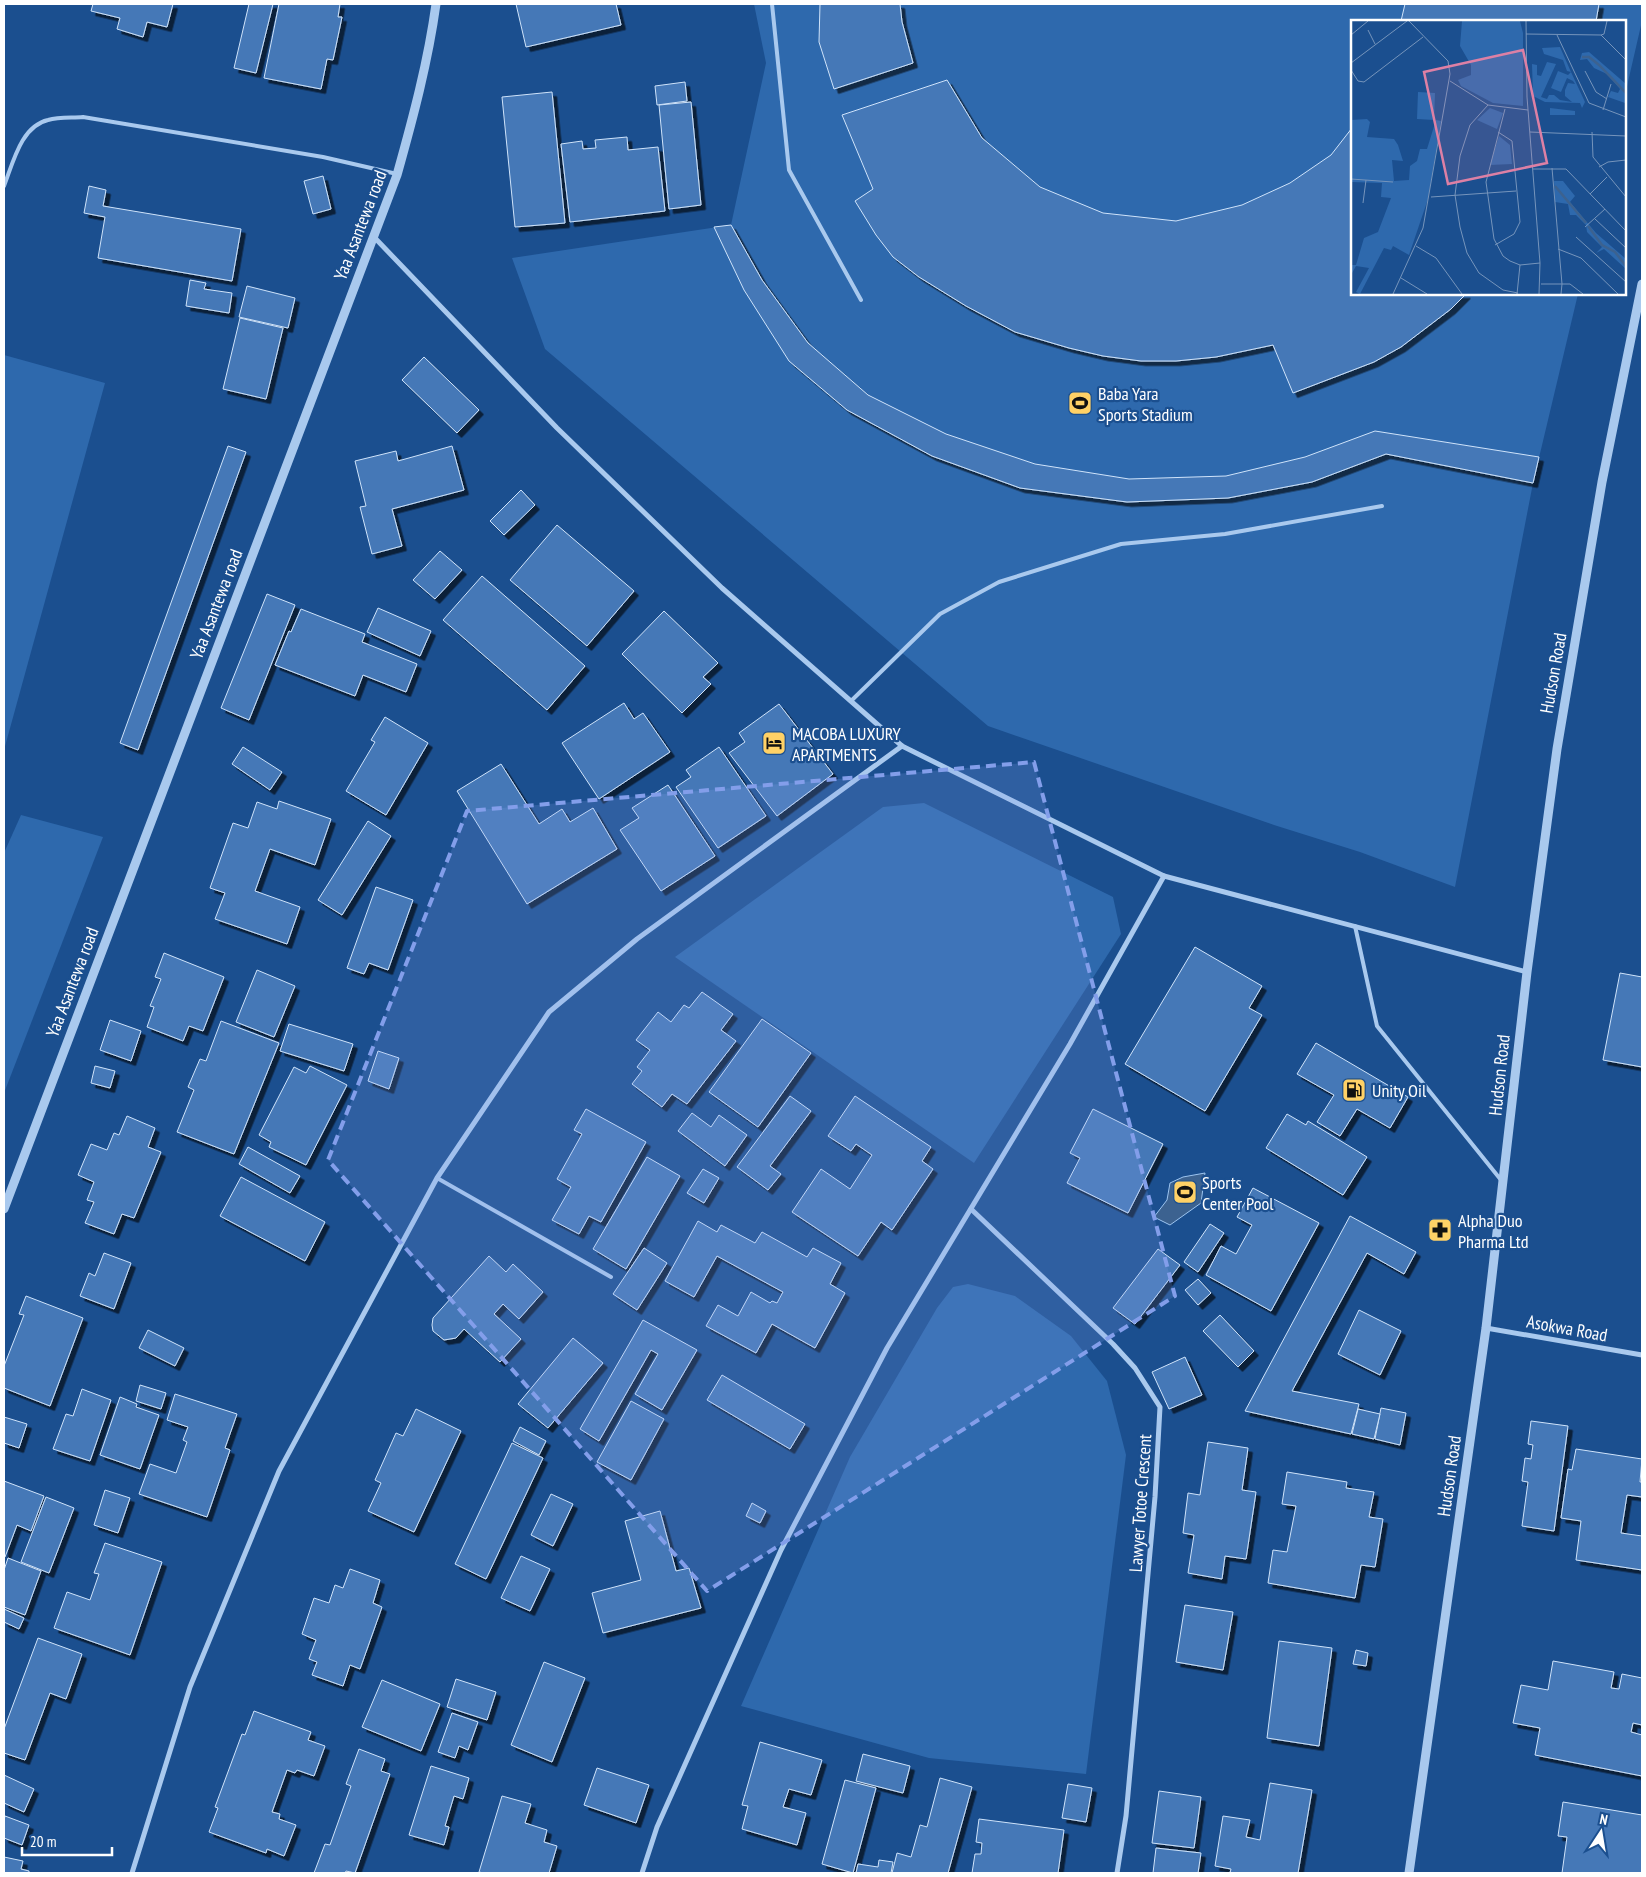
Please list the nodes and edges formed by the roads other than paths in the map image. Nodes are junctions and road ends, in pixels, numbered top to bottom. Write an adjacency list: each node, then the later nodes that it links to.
1 (436, 4): 3 (street, Yaa Asantewa road)
2 (772, 4): 7 (lane)
3 (397, 174): 4 (lane); 5 (street, Yaa Asantewa road)
4 (4, 186)
5 (374, 236): 9 (street); 16 (street, Yaa Asantewa road)
6 (1642, 284): 13 (street, Hudson Road)
7 (860, 300)
8 (1382, 506): 9 (lane)
9 (851, 701): 10 (street)
10 (902, 746): 11 (street); 14 (street)
11 (1164, 876): 12 (street); 17 (street)
12 (1355, 926): 13 (street); 15 (lane)
13 (1527, 972): 15 (street, Hudson Road)
14 (438, 1178): 18 (lane); 21 (street)
15 (1503, 1183): 19 (street, Hudson Road)
16 (4, 1209)
17 (972, 1209): 22 (street); 23 (street, Lawyer Totoe Crescent)
18 (611, 1277)
19 (1486, 1328): 20 (street, Asokwa Road); 24 (street, Hudson Road)
20 (1642, 1355)
21 (132, 1873)
22 (642, 1873)
23 (1117, 1873)
24 (1409, 1873)

